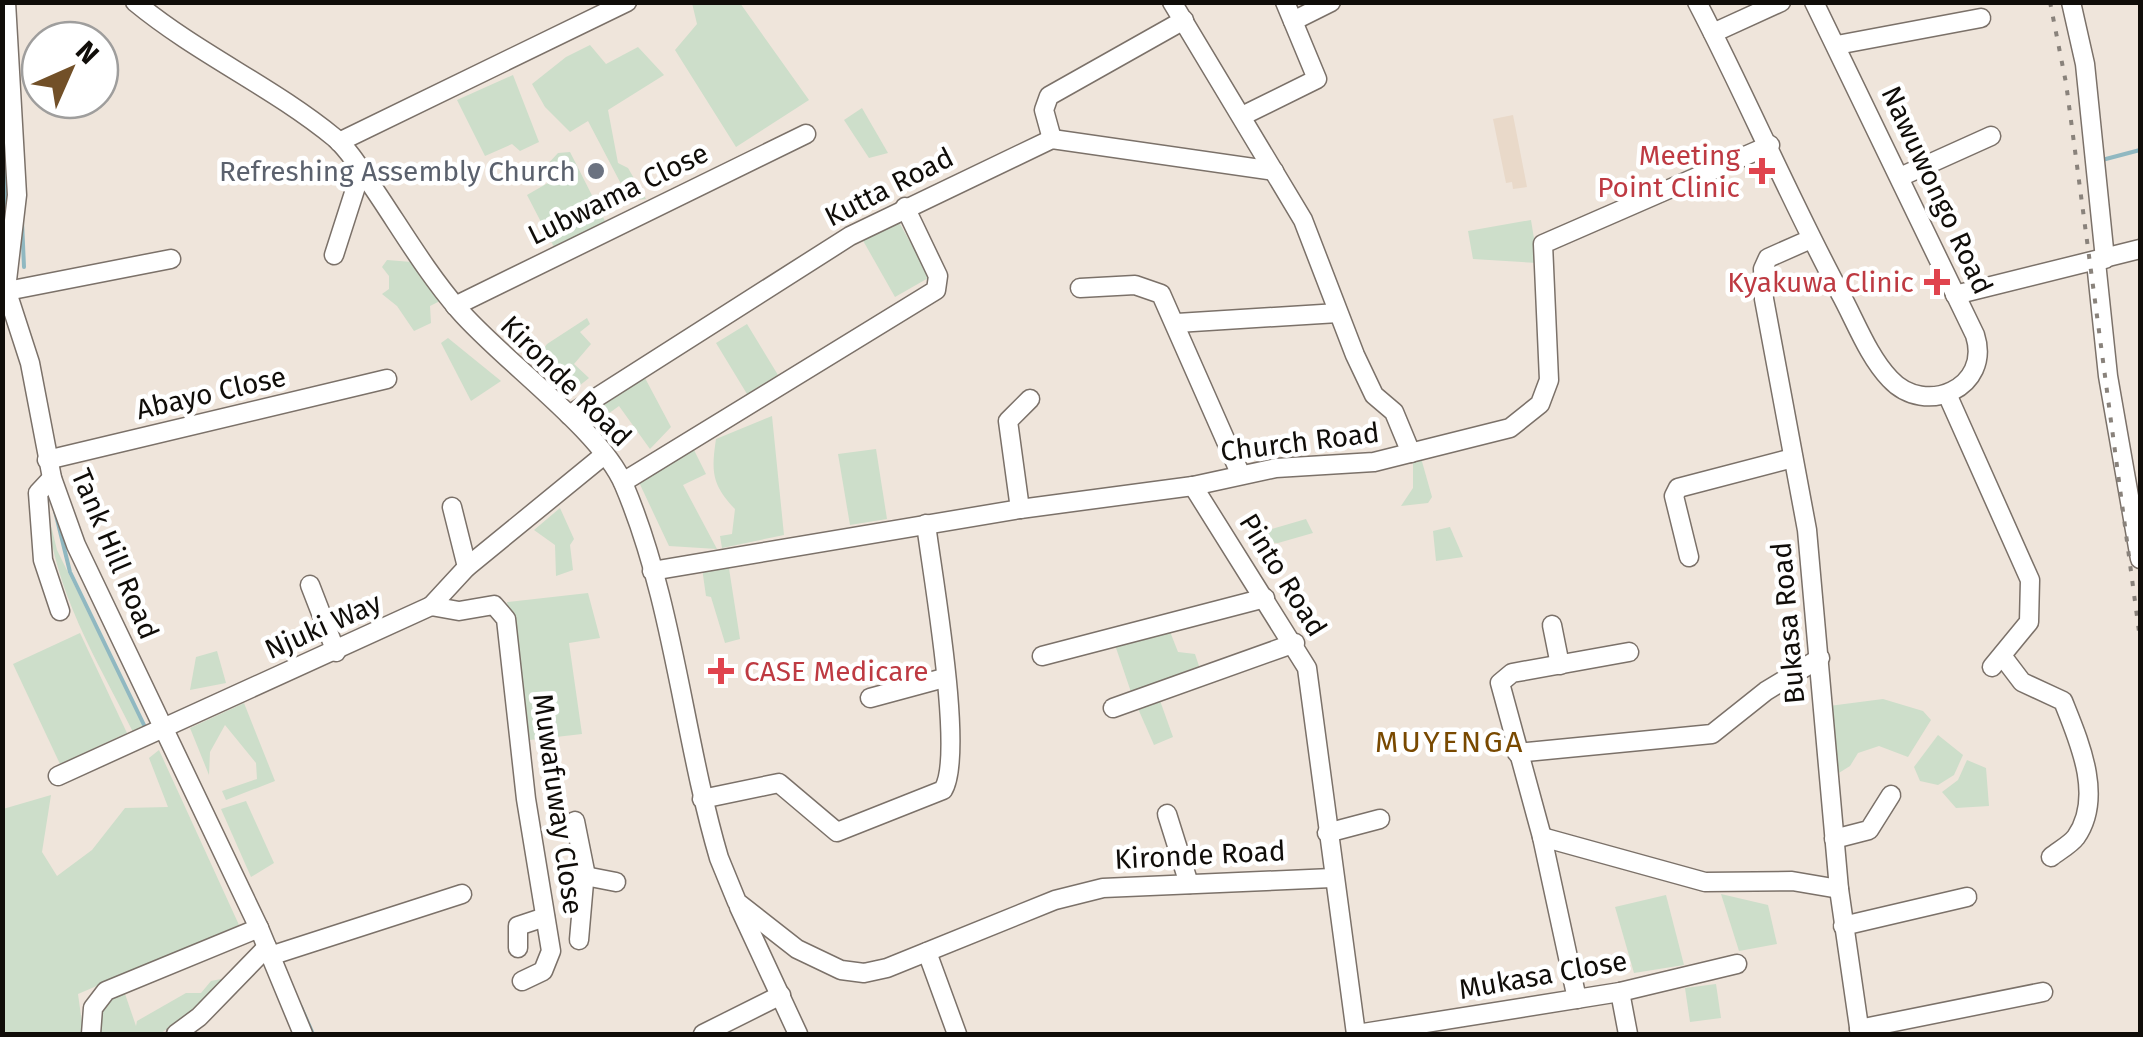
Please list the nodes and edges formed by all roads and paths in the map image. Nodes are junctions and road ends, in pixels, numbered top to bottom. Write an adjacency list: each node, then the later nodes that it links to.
1 (6, 2): 18 (street, Tank Hill Road)
2 (135, 2): 22 (street, Kironde Road)
3 (627, 2): 11 (street)
4 (1172, 2): 13 (street)
5 (1285, 2): 14 (street)
6 (1331, 2): 14 (street)
7 (1697, 2): 15 (street)
8 (1782, 2): 15 (street)
9 (1814, 2): 16 (street, Nawuwongo Road)
10 (2071, 2): 32 (street)
11 (602, 8): 22 (street)
12 (1981, 18): 16 (street)
13 (1184, 20): 17 (street); 21 (street)
14 (1293, 21): 17 (street)
15 (1714, 34): 23 (street)
16 (1837, 46): 26 (street, Nawuwongo Road)
17 (1242, 116): 25 (street)
18 (9, 117): 34 (street, Tank Hill Road)
19 (806, 134): 36 (street, Lubwama Close)
20 (1991, 136): 26 (street)
21 (1052, 139): 25 (street); 27 (street, Kutta Road)
22 (340, 142): 24 (street, Kironde Road)
23 (1770, 146): 28 (street); 43 (street, Church Road)
24 (361, 171): 30 (street); 36 (street, Kironde Road)
25 (1274, 171): 37 (street)
26 (1900, 178): 35 (street, Nawuwongo Road)
27 (905, 207): 42 (street, Kutta Road); 48 (street)
28 (1811, 239): 40 (street); 45 (street, Bukasa Road)
29 (2140, 248): 32 (street)
30 (334, 255)
31 (171, 259): 34 (street)
32 (2101, 260): 35 (street); 54 (street)
33 (1080, 288): 38 (street)
34 (4, 291): 46 (street, Tank Hill Road)
35 (1955, 295): 40 (street, Nawuwongo Road)
36 (455, 306): 42 (street, Kironde Road)
37 (1338, 313): 38 (street); 43 (street)
38 (1177, 323): 47 (street)
39 (387, 379): 46 (street, Abayo Close)
40 (1947, 394): 83 (street)
41 (1030, 399): 51 (street)
42 (568, 415): 44 (street, Kironde Road)
43 (1411, 453): 47 (street, Church Road)
44 (604, 455): 48 (street, Kironde Road); 55 (street)
45 (1793, 458): 53 (street); 67 (street, Bukasa Road)
46 (50, 469): 60 (street); 72 (street, Tank Hill Road)
47 (1240, 474): 49 (street, Church Road)
48 (624, 482): 56 (street, Kironde Road)
49 (1193, 486): 51 (street, Church Road); 58 (street, Pinto Road)
50 (452, 506): 55 (street)
51 (1020, 509): 52 (street, Church Road)
52 (926, 524): 56 (street, Church Road); 69 (street)
53 (1690, 557)
54 (2140, 559)
55 (466, 567): 59 (street)
56 (652, 571): 76 (street, Kironde Road)
57 (310, 586): 64 (street)
58 (1265, 598): 63 (street, Pinto Road); 66 (street)
59 (431, 606): 61 (street, Njuki Way); 64 (street, Njuki Way)
60 (60, 612)
61 (506, 619): 92 (street, Muwafuway Close)
62 (1552, 624): 68 (street)
63 (1295, 643): 71 (street); 80 (street, Pinto Road)
64 (336, 652): 72 (street, Njuki Way)
65 (1629, 652): 68 (street)
66 (1042, 656)
67 (1820, 658): 73 (street); 82 (street, Bukasa Road)
68 (1560, 665): 73 (street)
69 (944, 678): 70 (street); 76 (street)
70 (870, 698)
71 (1114, 708)
72 (162, 727): 74 (street, Njuki Way); 94 (street, Tank Hill Road)
73 (1517, 752): 81 (street)
74 (58, 776)
75 (1891, 795): 82 (street)
76 (702, 799): 91 (street, Kironde Road)
77 (1167, 814): 87 (street)
78 (1380, 819): 80 (street)
79 (575, 821): 84 (street)
80 (1327, 833): 85 (street, Pinto Road)
81 (1542, 837): 88 (street); 104 (street)
82 (1834, 839): 88 (street, Bukasa Road)
83 (2050, 857)
84 (585, 876): 86 (street); 95 (street)
85 (1332, 878): 87 (street, Kironde Road); 112 (street, Pinto Road)
86 (616, 882)
87 (1190, 884): 98 (street, Kironde Road)
88 (1839, 889): 93 (street, Bukasa Road)
89 (462, 894): 97 (street)
90 (1967, 897): 93 (street)
91 (737, 902): 98 (street, Kironde Road); 103 (street)
92 (546, 917): 96 (street); 100 (street, Muwafuway Close)
93 (1843, 926): 105 (street, Bukasa Road)
94 (259, 928): 97 (street, Tank Hill Road); 106 (street)
95 (579, 940)
96 (518, 948)
97 (268, 951): 107 (street); 108 (street, Tank Hill Road)
98 (928, 952): 111 (street)
99 (1738, 964): 101 (street, Mukasa Close)
100 (522, 981)
101 (1620, 992): 104 (street, Mukasa Close); 113 (street)
102 (2043, 992): 105 (street)
103 (782, 995): 109 (street); 110 (street)
104 (1576, 999): 112 (street, Mukasa Close)
105 (1859, 1032)
106 (91, 1034)
107 (176, 1034)
108 (303, 1034)
109 (704, 1034)
110 (798, 1034)
111 (957, 1034)
112 (1356, 1034)
113 (1628, 1034)

